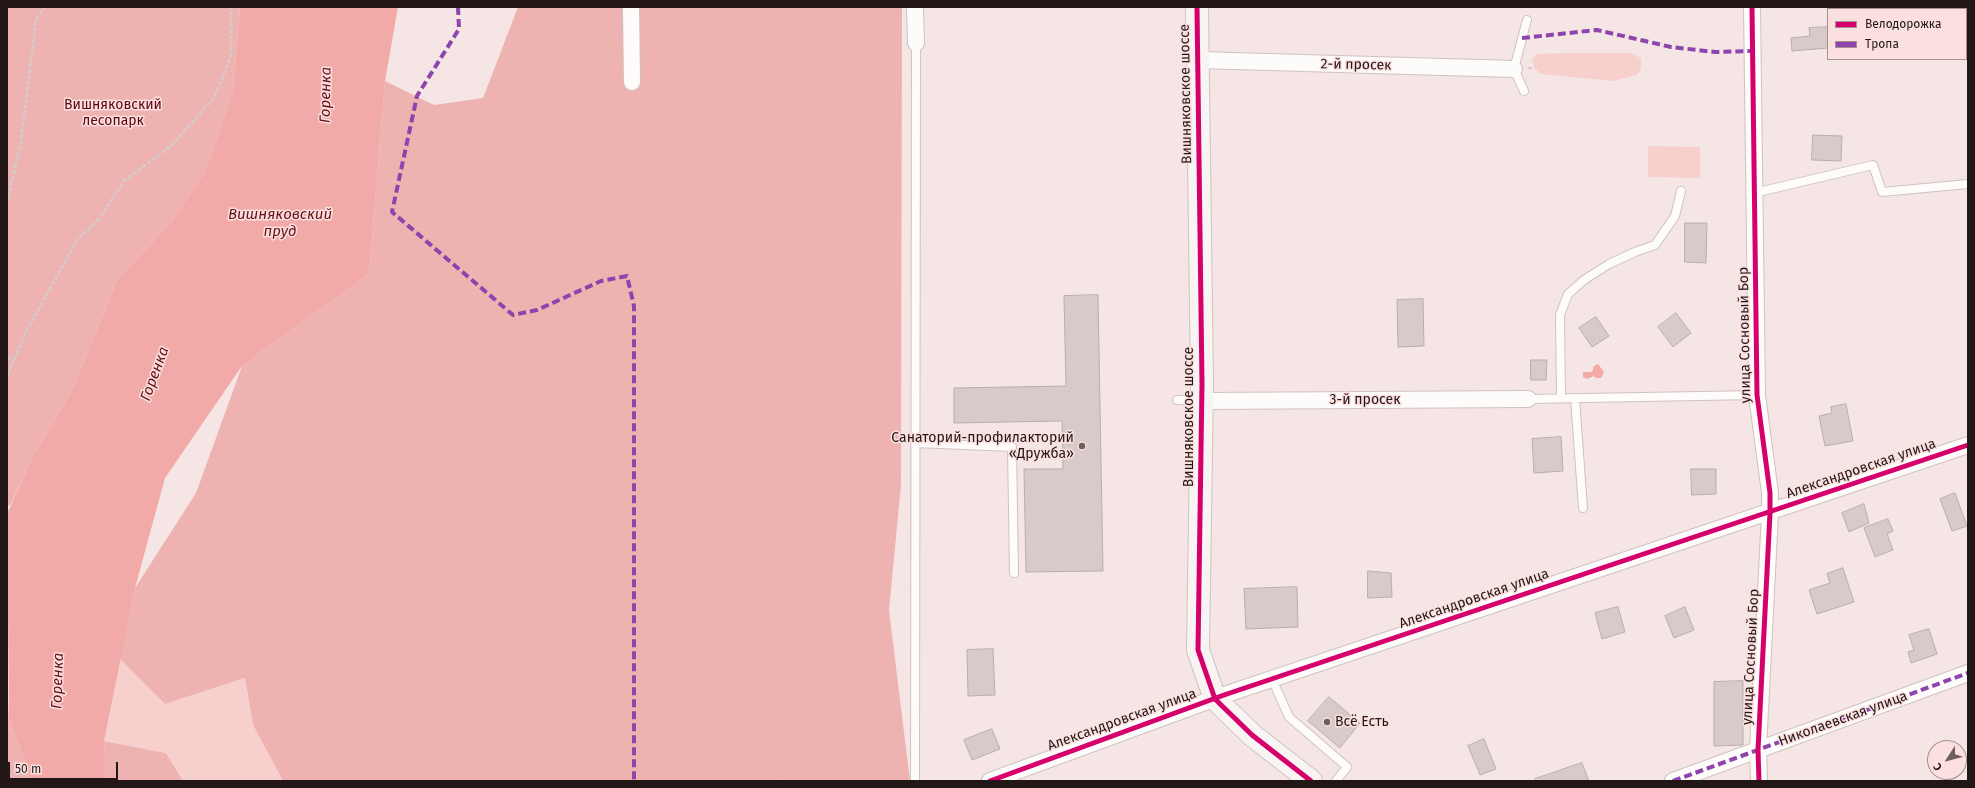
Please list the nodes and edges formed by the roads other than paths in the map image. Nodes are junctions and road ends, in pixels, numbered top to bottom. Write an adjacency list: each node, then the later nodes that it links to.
1 (631, 7): 9 (street)
2 (915, 7): 6 (street)
3 (1197, 7): 7 (street, Вишняковское шоссе)
4 (1752, 7): 13 (street, улица Сосновый Бор)
5 (1528, 20): 8 (lane)
6 (916, 43): 20 (lane)
7 (1198, 60): 8 (street, 2-й просек); 19 (street, Вишняковское шоссе)
8 (1514, 69): 10 (lane)
9 (632, 82)
10 (1524, 91)
11 (1968, 184): 13 (lane)
12 (1681, 191): 15 (lane)
13 (1754, 194): 14 (street, улица Сосновый Бор)
14 (1757, 395): 16 (lane); 23 (street, улица Сосновый Бор)
15 (1561, 398): 16 (lane); 17 (lane)
16 (1575, 398): 22 (lane)
17 (1528, 399): 19 (street, 3-й просек)
18 (1177, 400): 19 (lane)
19 (1202, 401): 27 (street, Вишняковское шоссе)
20 (915, 444): 24 (lane); 29 (lane)
21 (1968, 445): 23 (street, Александровская улица)
22 (1583, 508)
23 (1770, 512): 26 (street, Александровская улица); 28 (street, улица Сосновый Бор)
24 (1014, 573)
25 (1968, 674): 28 (street, Николаевская улица)
26 (1272, 679): 27 (street, Александровская улица); 32 (lane)
27 (1215, 699): 30 (street, Александровская улица); 31 (street, Вишняковское шоссе)
28 (1758, 750): 33 (street, Николаевская улица); 34 (street, улица Сосновый Бор)
29 (915, 781)
30 (990, 781)
31 (1311, 781)
32 (1336, 781)
33 (1673, 781)
34 (1759, 781)

